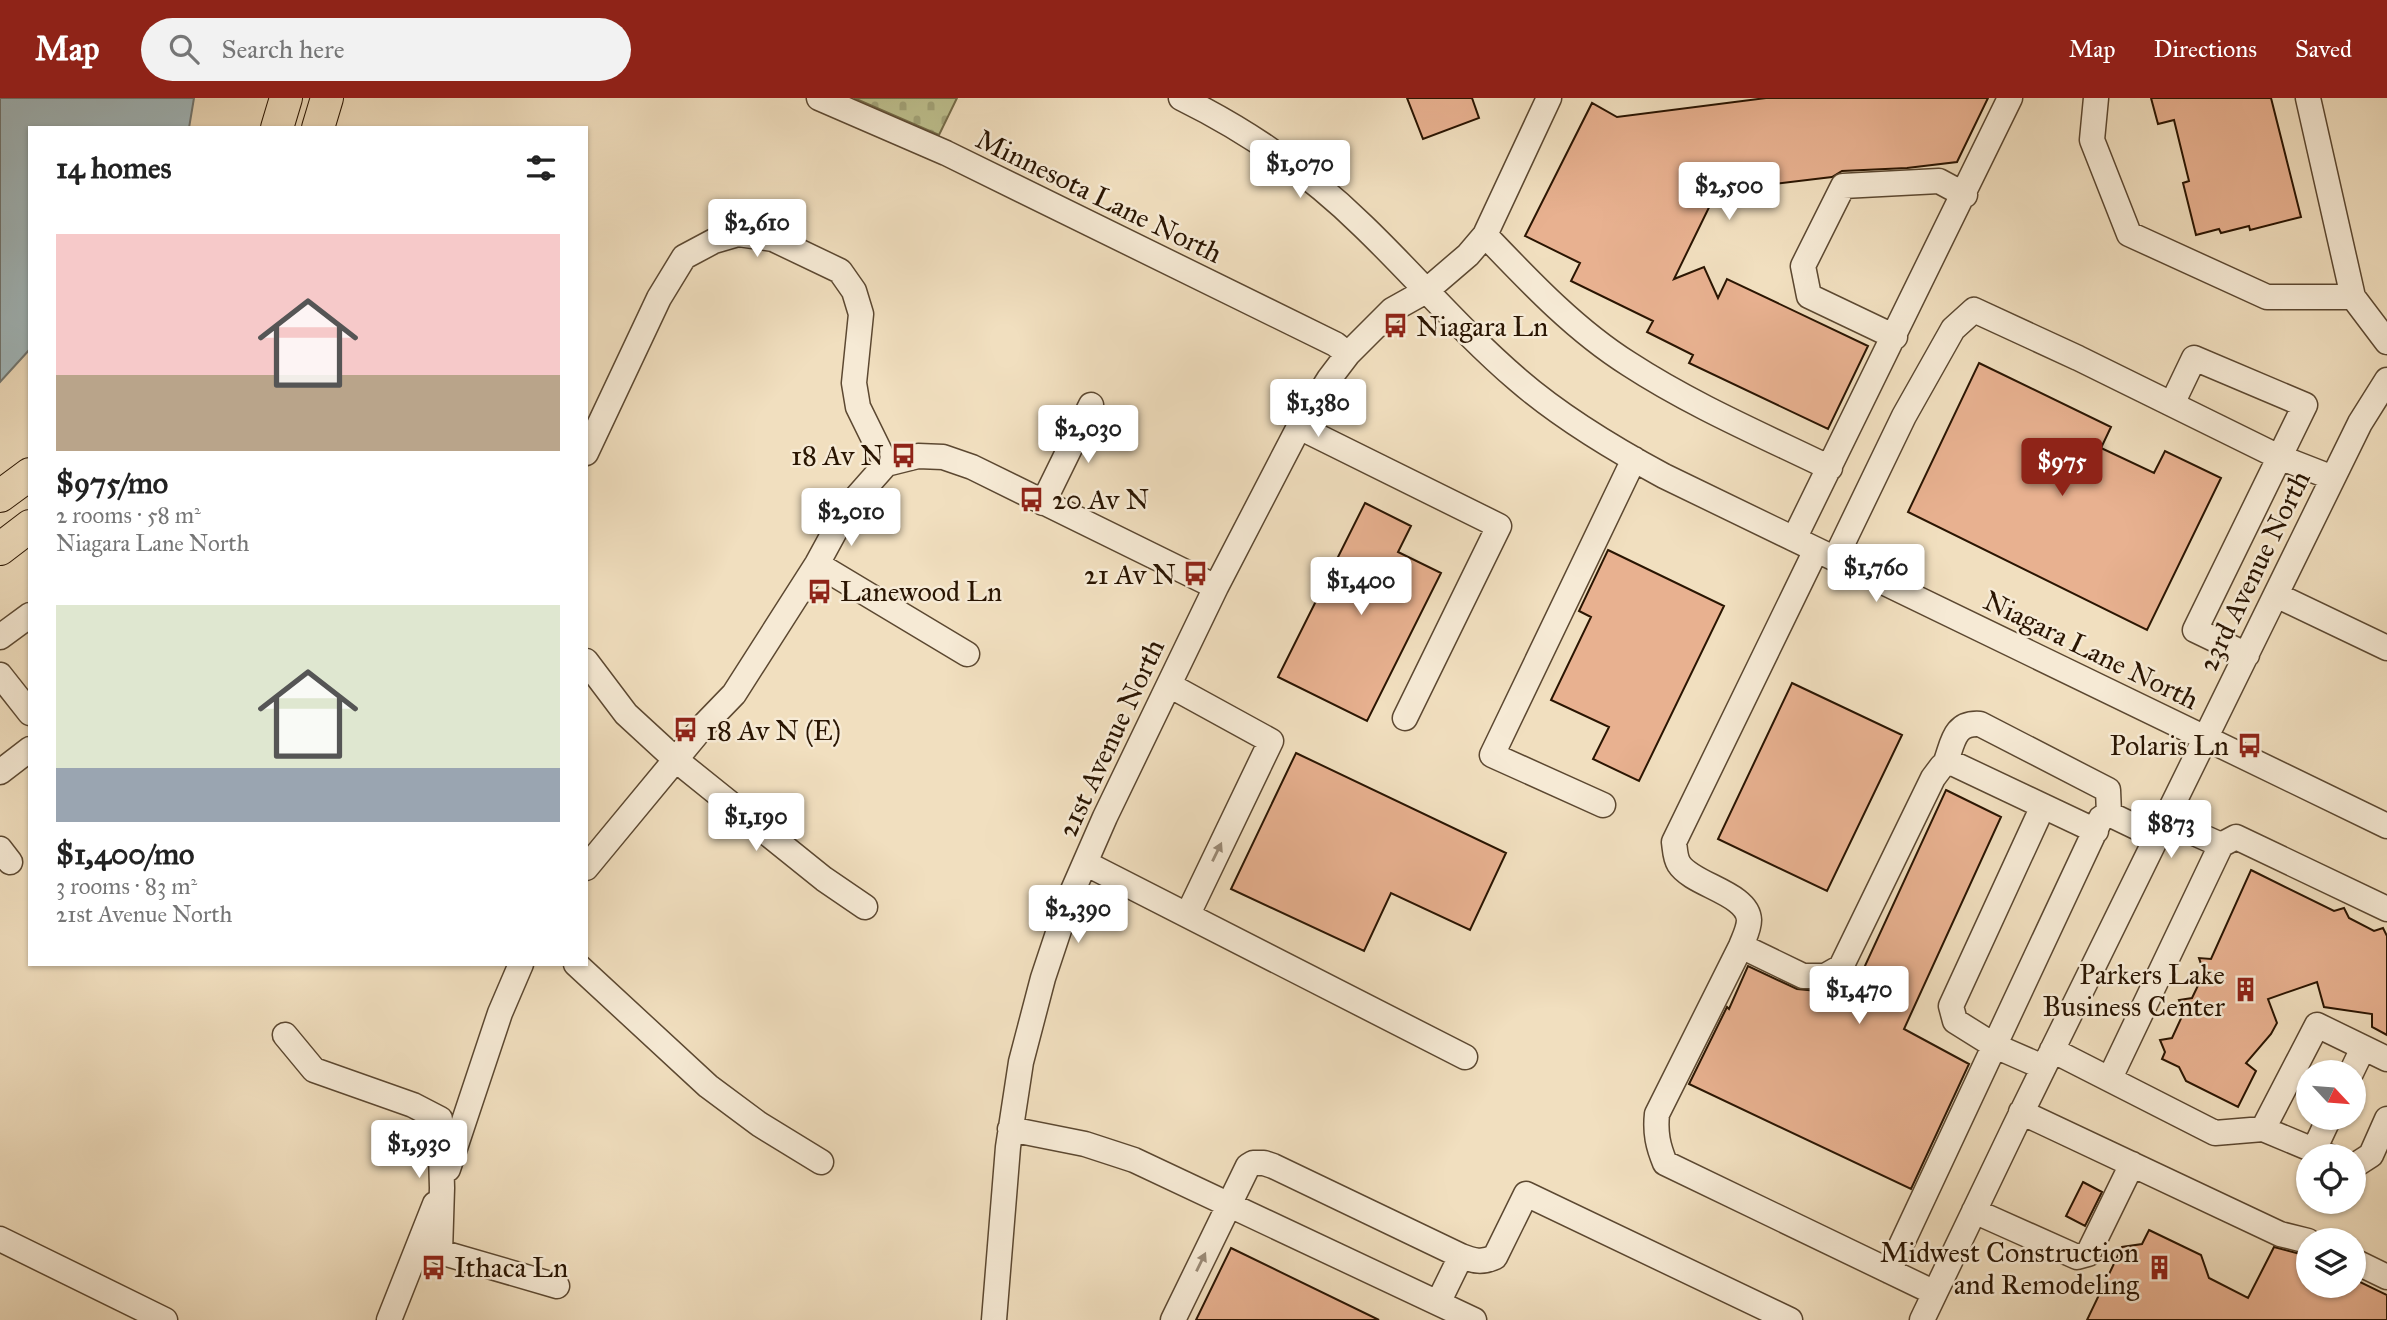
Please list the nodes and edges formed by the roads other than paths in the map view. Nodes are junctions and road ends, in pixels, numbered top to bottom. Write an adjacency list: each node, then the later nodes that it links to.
1 (286, 98): 9 (main road)
2 (327, 98): 10 (main road)
3 (819, 98): 17 (street, Minnesota Lane North)
4 (1181, 98): 13 (street, Niagara Lane North)
5 (1549, 98): 12 (street, 21st Avenue North)
6 (2010, 98): 11 (street)
7 (2096, 98): 14 (street)
8 (2308, 98): 14 (street)
9 (278, 126)
10 (319, 126)
11 (1965, 195): 15 (street); 15 (street)
12 (1485, 235): 13 (street, 21st Avenue North); 26 (street)
13 (1426, 291): 17 (street, 21st Avenue North); 24 (street, Niagara Lane North)
14 (2353, 297): 16 (street)
15 (1895, 337): 26 (street)
16 (2387, 342)
17 (1348, 354): 21 (street, 21st Avenue North)
18 (2387, 380): 27 (street, 23rd Avenue North)
19 (2172, 404): 23 (street); 23 (street); 31 (street)
20 (1091, 405): 28 (street)
21 (1299, 427): 33 (street, 21st Avenue North); 44 (street)
22 (588, 449): 25 (street)
23 (2279, 457): 27 (street); 39 (street)
24 (1634, 459): 31 (street, Niagara Lane North); 50 (street)
25 (886, 464): 28 (street); 32 (street)
26 (1829, 468): 31 (street)
27 (2333, 478): 34 (street, 23rd Avenue North)
28 (1043, 503): 33 (street)
29 (28, 528): 30 (main road)
30 (0, 549)
31 (1815, 549): 45 (street, Niagara Lane North); 61 (street)
32 (817, 564): 38 (street); 47 (street)
33 (1216, 587): 42 (street, 21st Avenue North)
34 (2276, 595): 37 (street); 39 (street, 23rd Avenue North)
35 (28, 616): 36 (street)
36 (0, 637)
37 (2387, 648)
38 (967, 654)
39 (2247, 655): 45 (street, 23rd Avenue North)
40 (588, 664): 47 (street)
41 (0, 675): 43 (street)
42 (1169, 685): 56 (street, 21st Avenue North); 60 (street, one-way to 42)
43 (28, 710)
44 (1405, 718)
45 (2206, 739): 53 (street, Niagara Lane North); 54 (street, 23rd Avenue North)
46 (28, 751): 49 (street)
47 (676, 760): 57 (street); 58 (street)
48 (1945, 764): 51 (street); 52 (street); 61 (street)
49 (0, 772)
50 (1603, 805)
51 (2043, 806): 52 (street); 65 (street)
52 (2102, 822): 54 (street); 65 (street)
53 (2387, 826)
54 (2161, 828): 55 (street); 68 (street, 23rd Avenue North)
55 (2221, 845): 59 (street); 71 (street)
56 (1085, 863): 60 (street); 74 (street, 21st Avenue North)
57 (588, 866)
58 (864, 906)
59 (2387, 909)
60 (1188, 914): 67 (street)
61 (1741, 946): 87 (street)
62 (520, 966): 80 (street)
63 (578, 966): 78 (street)
64 (285, 1035): 80 (street)
65 (1995, 1046): 68 (street); 87 (street)
66 (2363, 1048): 69 (street); 70 (street); 75 (street)
67 (1465, 1057)
68 (2048, 1058): 71 (street); 72 (street, 23rd Avenue North)
69 (2387, 1059)
70 (2357, 1060)
71 (2110, 1078): 75 (street)
72 (2021, 1112): 79 (street); 82 (street, 23rd Avenue North)
73 (2387, 1119): 77 (street)
74 (1010, 1129): 81 (street); 94 (street, 21st Avenue North)
75 (2263, 1129): 76 (street)
76 (2300, 1144)
77 (2366, 1158)
78 (821, 1162)
79 (2132, 1164): 82 (street); 84 (street)
80 (442, 1188): 89 (street); 93 (street)
81 (1228, 1205): 85 (street); 91 (street); 95 (street, one-way to 81)
82 (1974, 1211): 90 (street, 23rd Avenue North)
83 (0, 1238): 92 (street)
84 (2296, 1238)
85 (1461, 1256): 91 (street); 97 (street)
86 (2366, 1267): 88 (street)
87 (1889, 1271): 90 (street)
88 (2387, 1277)
89 (557, 1286)
90 (1935, 1293): 98 (street, 23rd Avenue North)
91 (1438, 1303): 96 (street)
92 (165, 1320)
93 (389, 1320)
94 (994, 1320)
95 (1173, 1320)
96 (1474, 1320)
97 (1790, 1320)
98 (1922, 1320)

